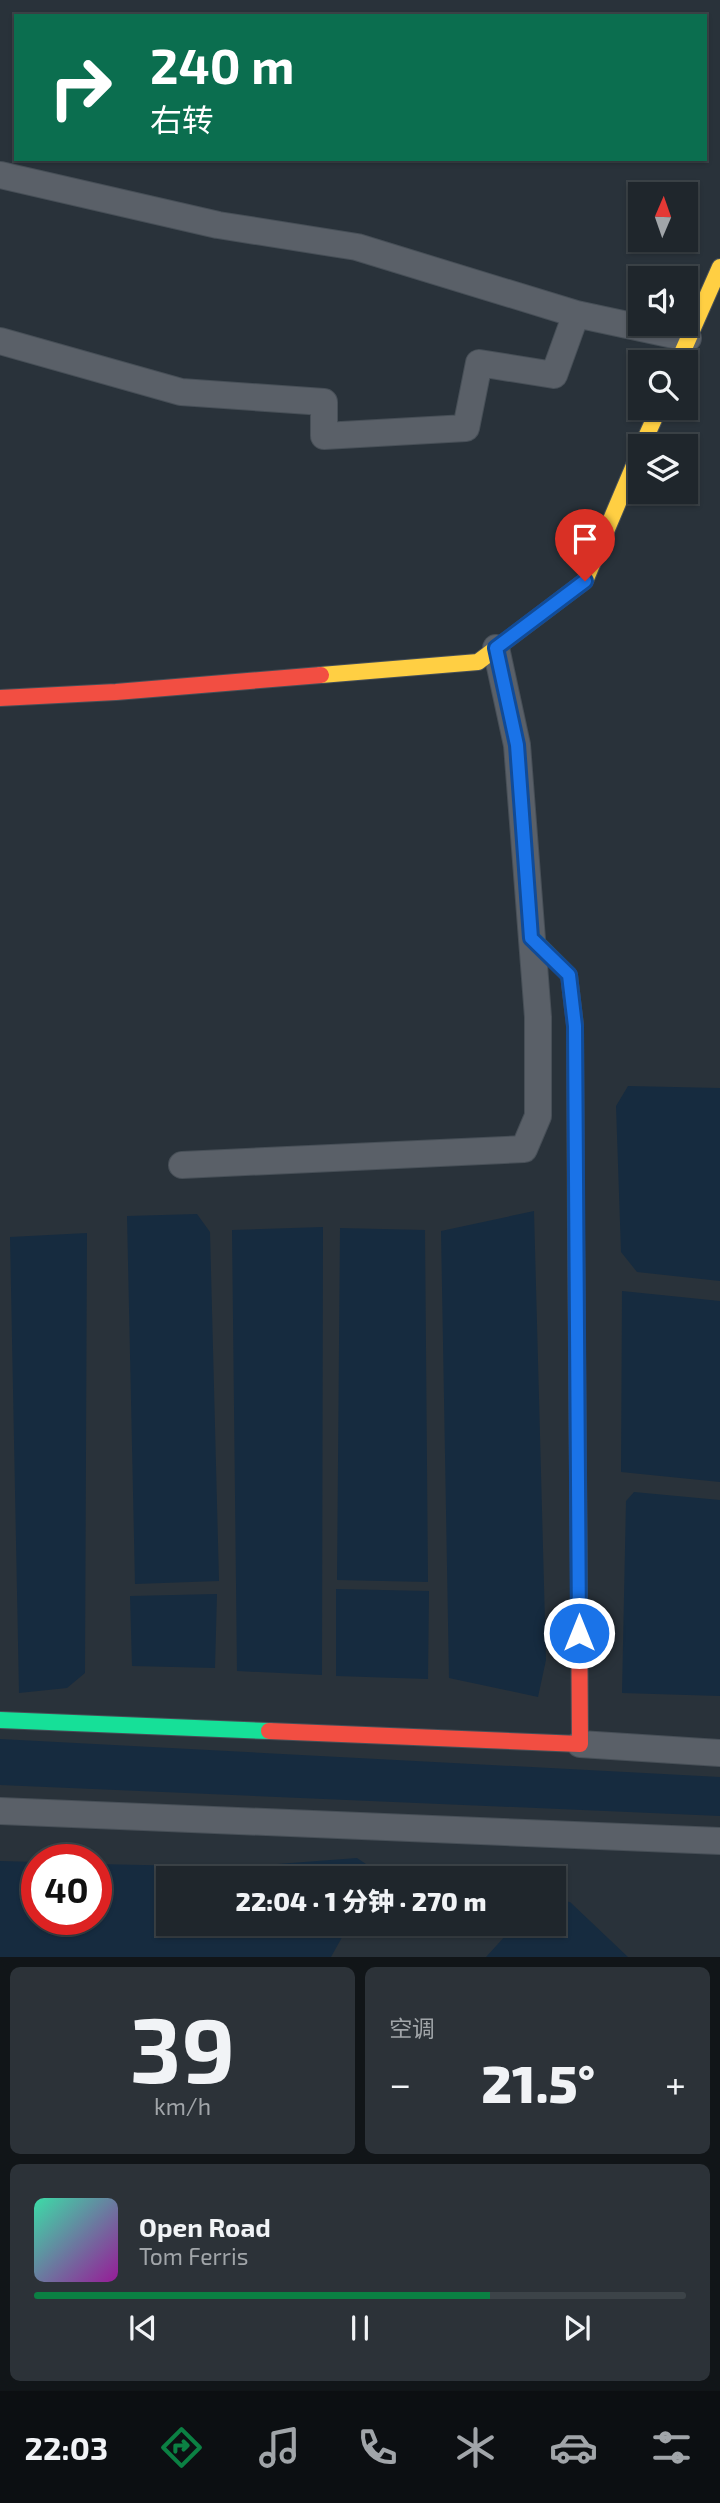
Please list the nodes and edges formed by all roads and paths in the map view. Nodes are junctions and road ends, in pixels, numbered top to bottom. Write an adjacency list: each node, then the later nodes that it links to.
1 (0, 175): 3 (street)
2 (720, 267): 4 (street)
3 (576, 314): 4 (street); 5 (street)
4 (688, 338): 6 (street)
5 (0, 341)
6 (683, 350)
7 (628, 479): 8 (street)
8 (496, 648): 9 (street); 10 (street)
9 (0, 698)
10 (531, 938): 11 (street); 13 (street)
11 (182, 1166)
12 (0, 1720): 13 (street)
13 (580, 1744): 14 (street)
14 (720, 1753)
15 (0, 1811): 16 (street)
16 (720, 1841)

